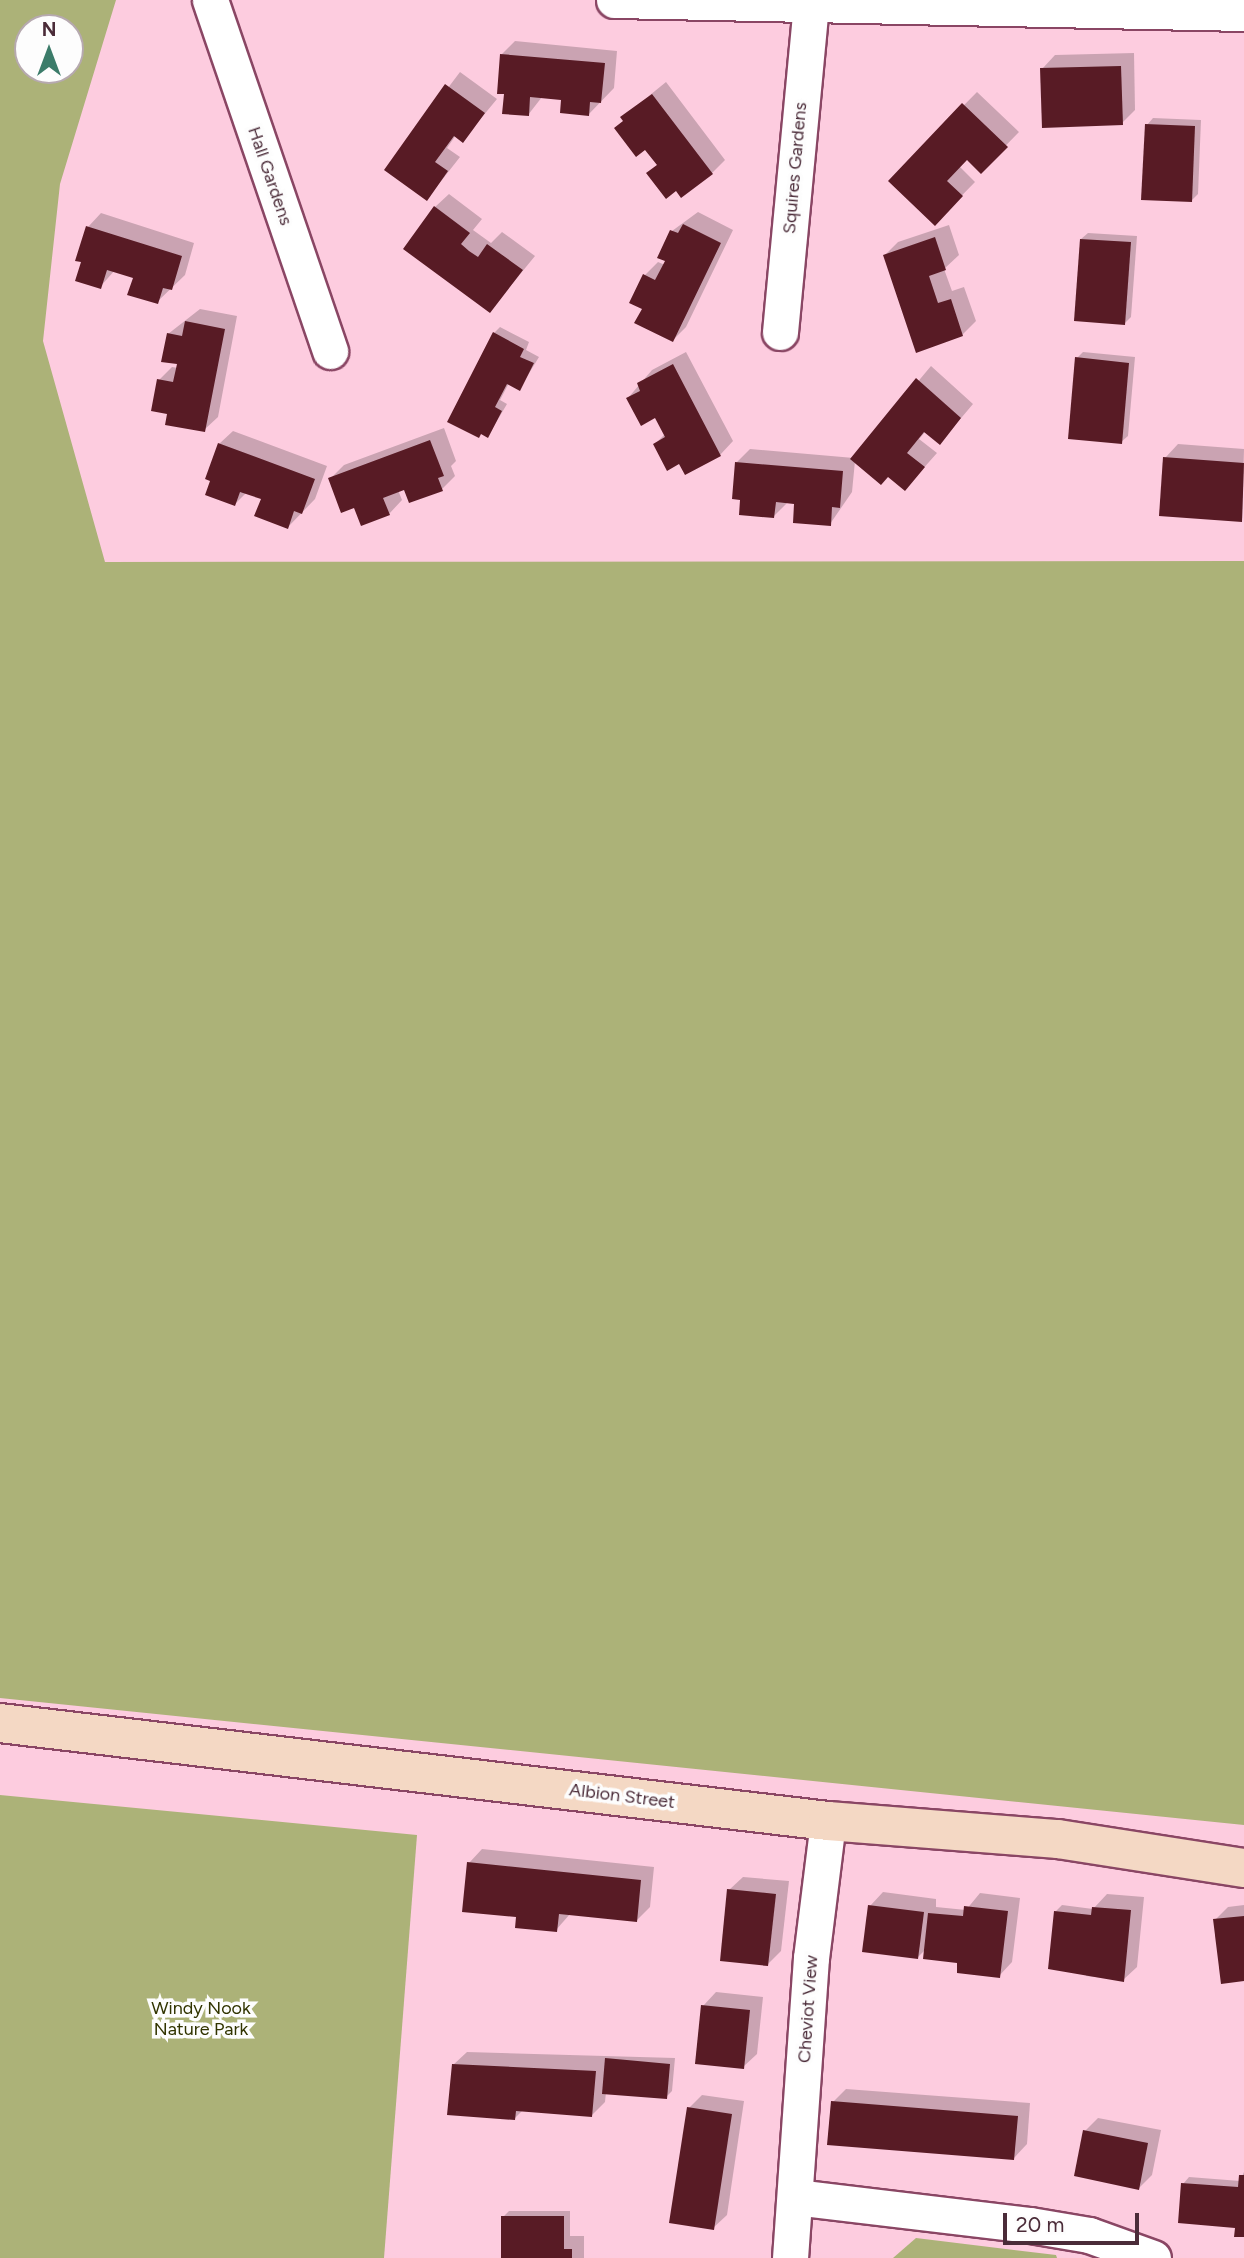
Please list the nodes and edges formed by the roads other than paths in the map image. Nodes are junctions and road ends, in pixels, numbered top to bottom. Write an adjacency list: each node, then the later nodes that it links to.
1 (210, 0): 6 (street, Hall Gardens)
2 (614, 0): 3 (street)
3 (811, 5): 4 (street); 5 (street, Squires Gardens)
4 (1244, 13)
5 (780, 332)
6 (330, 351)
7 (0, 1723): 8 (street, Albion Street)
8 (828, 1821): 9 (street, Albion Street); 10 (street, Cheviot View)
9 (1244, 1868)
10 (795, 2197): 11 (street, Cheviot View); 12 (street)
11 (790, 2258)
12 (1153, 2258)

